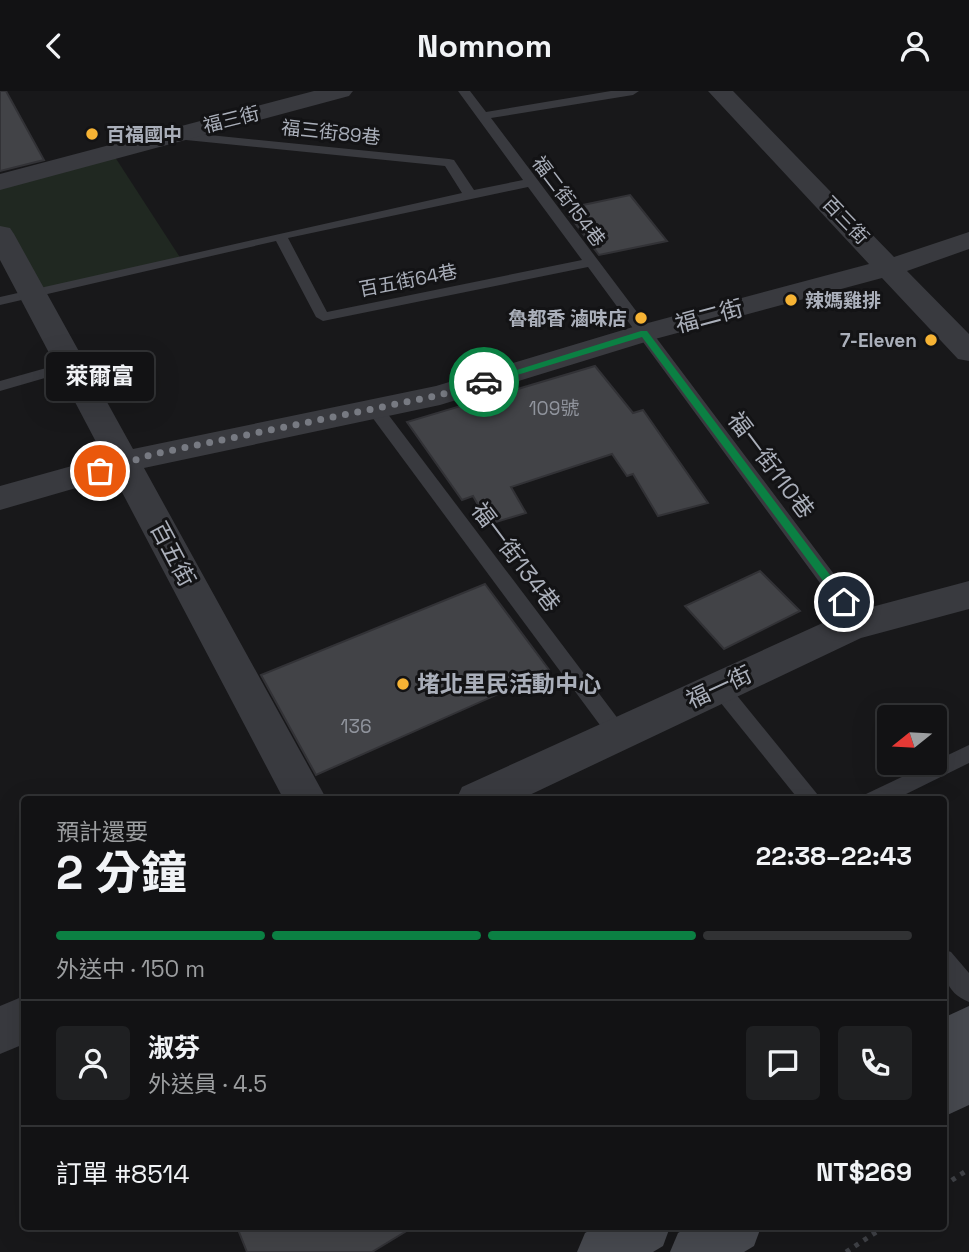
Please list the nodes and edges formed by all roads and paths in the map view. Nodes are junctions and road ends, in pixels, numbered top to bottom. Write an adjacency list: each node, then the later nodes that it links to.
1 (341, 91): 6 (street, 福三街)
2 (464, 91): 5 (lane, 福二街154巷)
3 (633, 91): 5 (lane)
4 (720, 91): 14 (street, 百三街)
5 (482, 116): 8 (lane, 福二街154巷)
6 (169, 135): 7 (street, 福三街); 9 (lane, 福三街89巷)
7 (0, 182)
8 (532, 183): 9 (lane); 13 (lane, 福二街154巷)
9 (471, 196): 11 (lane)
10 (0, 235): 15 (street, 百五街)
11 (280, 236): 13 (lane, 百五街64巷); 15 (lane)
12 (969, 240): 14 (street, 福二街)
13 (591, 262): 16 (lane, 福二街154巷)
14 (891, 267): 16 (street, 福二街); 17 (street, 百三街)
15 (16, 297): 18 (street, 百五街)
16 (644, 333): 20 (street, 福二街); 24 (lane, 福一街110巷)
17 (969, 352)
18 (71, 366): 19 (lane); 21 (street, 百五街)
19 (0, 386)
20 (375, 409): 21 (street, 福二街); 26 (lane, 福一街134巷)
21 (124, 464): 22 (street, 福二街); 28 (street, 百五街)
22 (0, 498)
23 (969, 595): 24 (street, 福一街)
24 (860, 623): 25 (street, 福一街)
25 (719, 687): 26 (street, 福一街); 30 (lane)
26 (618, 734): 29 (street, 福一街)
27 (969, 753): 31 (lane)
28 (304, 796)
29 (488, 796)
30 (809, 796)
31 (881, 796)
32 (947, 965): 33 (lane)
33 (969, 991)
34 (21, 1020): 36 (street)
35 (969, 1029): 37 (street)
36 (0, 1031)
37 (947, 1042)
38 (969, 1077): 39 (street)
39 (947, 1091)
40 (969, 1169): 41 (path)
41 (947, 1184)
42 (639, 1230): 45 (street)
43 (730, 1230): 46 (street)
44 (879, 1230): 47 (path)
45 (604, 1252)
46 (697, 1252)
47 (846, 1252)

